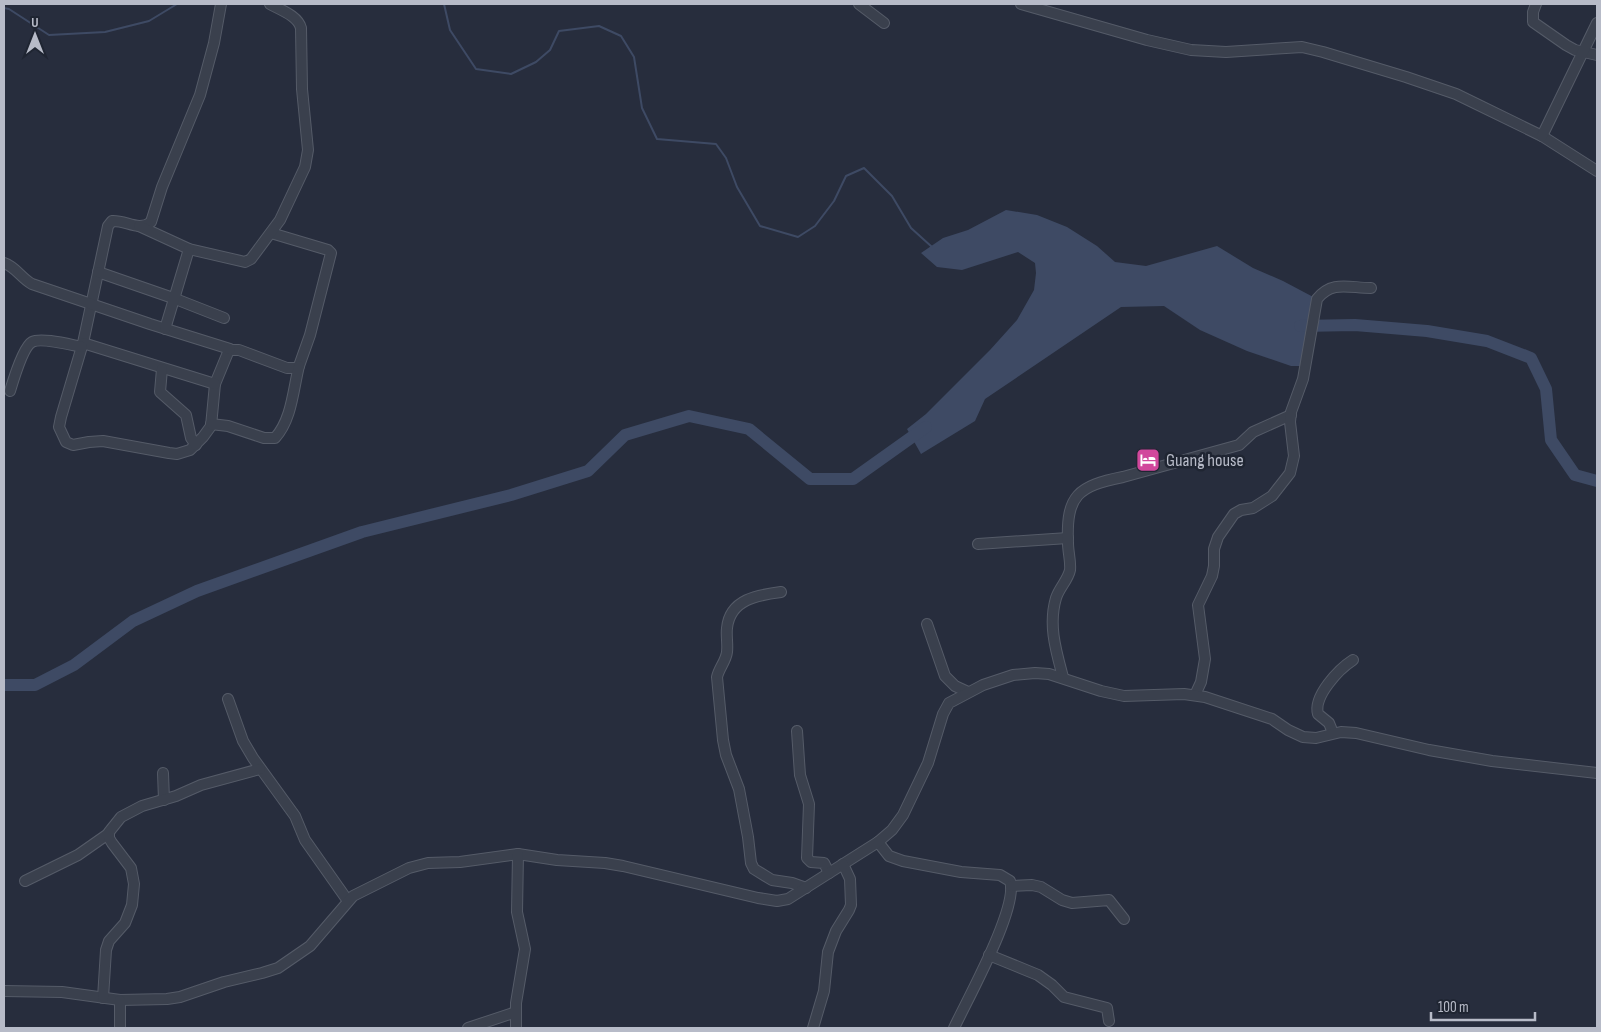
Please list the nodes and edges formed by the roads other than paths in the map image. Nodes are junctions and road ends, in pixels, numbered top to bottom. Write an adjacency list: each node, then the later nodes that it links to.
1 (221, 4): 12 (street)
2 (270, 4): 13 (street)
3 (858, 4): 6 (street)
4 (1021, 4): 10 (street)
5 (1536, 4): 8 (street)
6 (884, 23)
7 (1597, 23): 8 (street)
8 (1585, 51): 9 (street); 10 (street)
9 (1597, 54)
10 (1542, 136): 11 (street)
11 (1597, 171)
12 (139, 226): 14 (street); 16 (street)
13 (271, 232): 14 (street); 24 (street)
14 (189, 249): 18 (street)
15 (4, 263): 19 (street)
16 (98, 272): 18 (street); 19 (street)
17 (1371, 288): 28 (street)
18 (173, 298): 20 (street); 21 (street)
19 (92, 305): 21 (street); 22 (street)
20 (224, 318)
21 (165, 329): 23 (street)
22 (83, 345): 25 (street); 27 (street); 30 (street)
23 (230, 349): 24 (street); 26 (street)
24 (299, 366): 29 (street)
25 (162, 369): 26 (street); 30 (street)
26 (215, 384): 29 (street)
27 (10, 391)
28 (1291, 416): 31 (street); 38 (street)
29 (211, 424): 30 (street)
30 (196, 445)
31 (1068, 538): 32 (street); 36 (street)
32 (978, 544)
33 (781, 592): 53 (street)
34 (927, 624): 37 (street)
35 (1353, 660): 41 (street)
36 (1063, 678): 37 (street); 38 (street)
37 (968, 692): 47 (street)
38 (1195, 695): 41 (street)
39 (228, 699): 42 (street)
40 (797, 731): 50 (street)
41 (1333, 733): 44 (street)
42 (260, 769): 45 (street); 54 (street)
43 (163, 773): 45 (street)
44 (1597, 773)
45 (164, 800): 46 (street)
46 (108, 834): 51 (street); 58 (street)
47 (878, 842): 49 (street); 52 (street)
48 (518, 854): 53 (street); 54 (street); 60 (street)
49 (843, 864): 50 (street); 65 (street)
50 (829, 873): 53 (street)
51 (26, 881)
52 (1011, 886): 55 (street); 56 (street)
53 (806, 888)
54 (348, 901): 59 (street)
55 (1124, 919)
56 (989, 955): 61 (street); 66 (street)
57 (4, 991): 58 (street)
58 (103, 998): 59 (street)
59 (120, 1000): 62 (street)
60 (516, 1012): 63 (street); 64 (street)
61 (1109, 1021)
62 (120, 1028)
63 (468, 1028)
64 (516, 1028)
65 (813, 1028)
66 (954, 1028)

